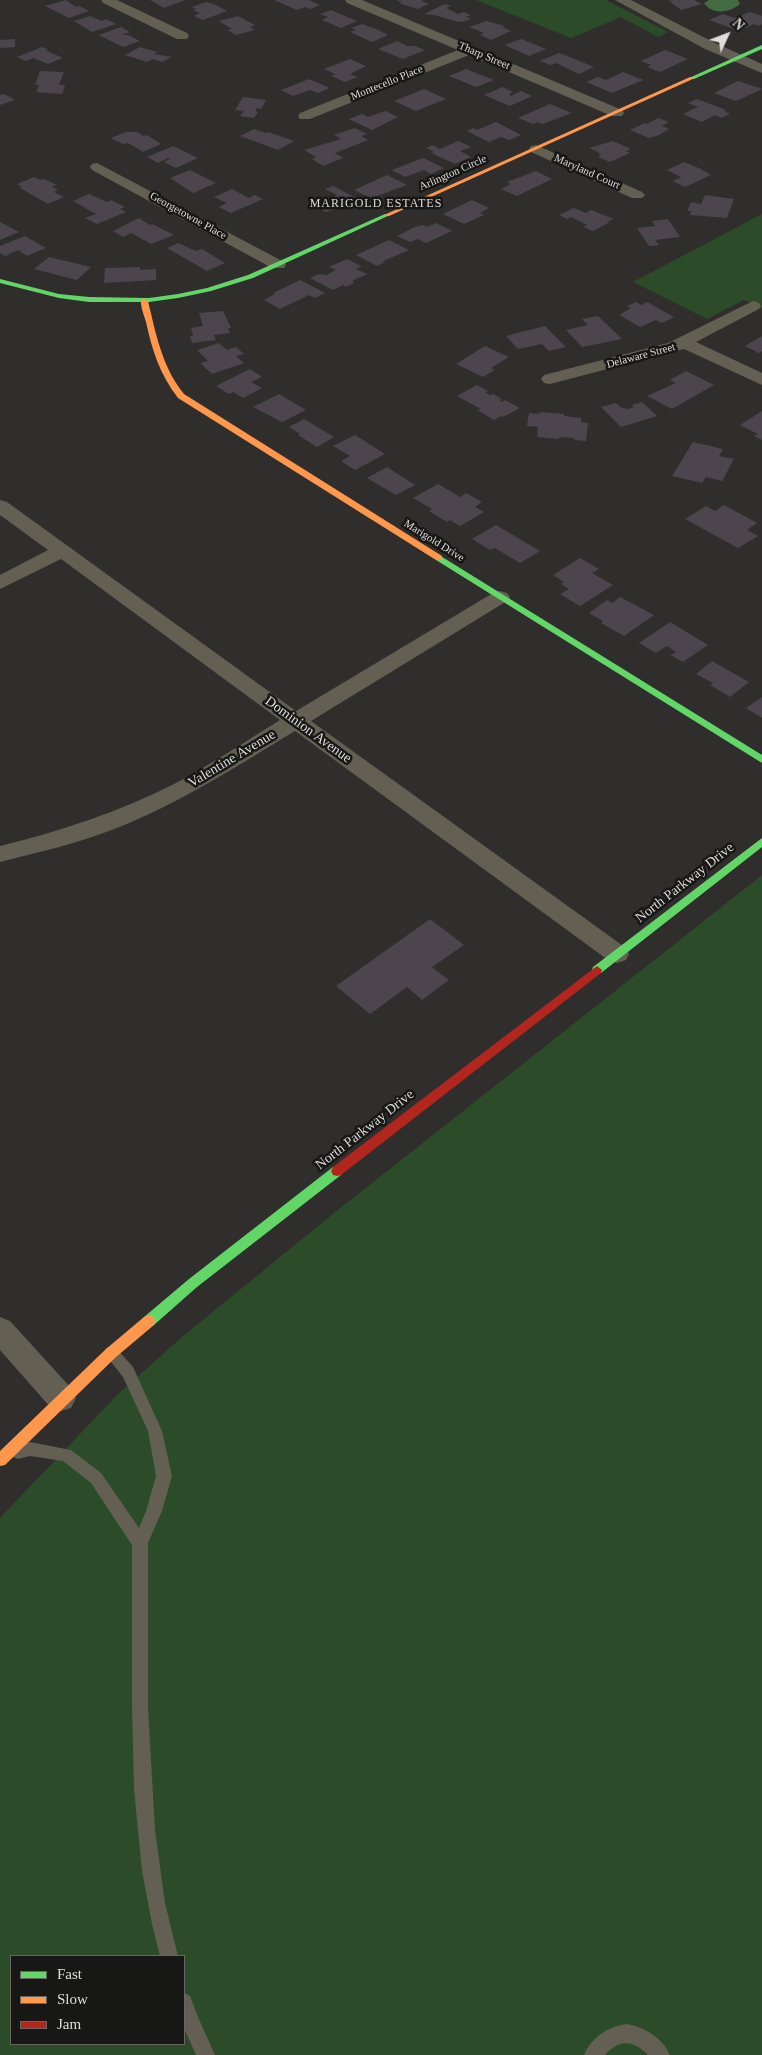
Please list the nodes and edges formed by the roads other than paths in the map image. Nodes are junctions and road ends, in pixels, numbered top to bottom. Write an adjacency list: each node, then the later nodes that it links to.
1 (107, 0): 4 (street)
2 (351, 0): 6 (street, Tharp Street)
3 (621, 0): 7 (street)
4 (182, 36)
5 (762, 47): 7 (street, Arlington Circle)
6 (470, 50): 9 (street, Tharp Street); 10 (street, Montecello Place)
7 (737, 59): 8 (street); 9 (street, Arlington Circle)
8 (762, 69)
9 (617, 113): 11 (street, Arlington Circle)
10 (305, 116)
11 (536, 149): 13 (street, Maryland Court); 14 (street, Arlington Circle)
12 (97, 167): 14 (street, Georgetowne Place)
13 (637, 195)
14 (278, 265): 16 (street, Arlington Circle)
15 (0, 281): 16 (street, Arlington Circle)
16 (144, 301): 24 (street, Marigold Drive)
17 (753, 306): 18 (street, Delaware Street)
18 (686, 343): 19 (street, Delaware Street); 20 (street)
19 (550, 379)
20 (762, 380)
21 (0, 506): 22 (street, Dominion Avenue)
22 (62, 551): 23 (street); 25 (street, Dominion Avenue)
23 (0, 583)
24 (500, 597): 25 (street, Valentine Avenue); 26 (street, Marigold Drive)
25 (295, 720): 28 (street, Valentine Avenue); 29 (street, Dominion Avenue)
26 (762, 760)
27 (762, 842): 29 (street, North Parkway Drive)
28 (0, 854)
29 (617, 954): 31 (street, North Parkway Drive)
30 (0, 1330): 32 (street)
31 (111, 1352): 32 (street, North Parkway Drive); 34 (lane)
32 (61, 1398): 33 (street, North Parkway Drive)
33 (2, 1458): 34 (lane)
34 (140, 1543): 35 (lane)
35 (169, 1955)
36 (185, 2004): 37 (lane)
37 (206, 2055)
38 (593, 2055): 39 (lane)
39 (661, 2055)

